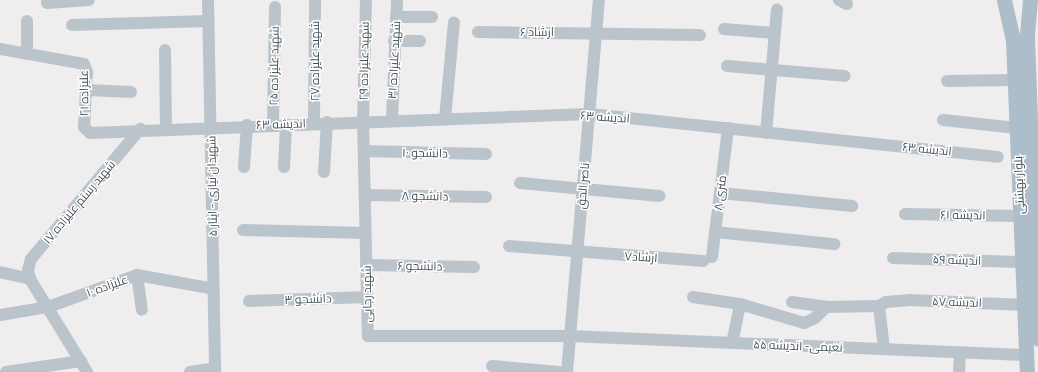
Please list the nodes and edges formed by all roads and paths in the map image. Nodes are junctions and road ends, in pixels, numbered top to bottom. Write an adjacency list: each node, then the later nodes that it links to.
1 (75, 0): 2 (street); 10 (street)
2 (89, 0)
3 (208, 0): 18 (street, شهیدان نیازی - ایثار ۵)
4 (315, 0): 46 (street, شهید علیزاده ۲۷)
5 (366, 0): 44 (street, شهید علیزاده ۲۹)
6 (397, 0): 14 (street, شهید علیزاده ۳۱)
7 (599, 0): 23 (street, ناصر الحق)
8 (1004, 0): 16 (main road, بلوار بهشتی)
9 (1030, 0): 13 (main road, بلوار بهشتی)
10 (47, 3)
11 (274, 7): 47 (street, شهید علیزاده ۲۵)
12 (777, 9): 24 (street)
13 (1027, 16): 16 (main road); 26 (main road, بلوار بهشتی)
14 (396, 17): 15 (street); 27 (street, شهید علیزاده ۳۱)
15 (432, 17)
16 (1009, 18): 35 (main road, بلوار بهشتی)
17 (27, 21): 31 (street)
18 (208, 21): 20 (street); 50 (street, شهیدان نیازی - ایثار ۵)
19 (454, 22): 41 (street)
20 (72, 25)
21 (724, 29): 24 (street)
22 (478, 32): 23 (street, ارشاد ۶)
23 (597, 32): 25 (street, ارشاد ۶); 39 (street, ناصر الحق)
24 (775, 33): 33 (street)
25 (700, 36)
26 (1032, 38): 40 (main road, بلوار بهشتی)
27 (394, 41): 28 (street); 42 (street, شهید علیزاده ۳۱)
28 (420, 41)
29 (0, 50): 31 (street, علیزاده ۲۱)
30 (165, 50): 51 (street)
31 (27, 54): 37 (street, علیزاده ۲۱)
32 (727, 66): 33 (street)
33 (772, 70): 34 (street); 55 (street)
34 (845, 76)
35 (1015, 80): 36 (street); 53 (main road, بلوار بهشتی)
36 (947, 82)
37 (87, 90): 38 (street); 54 (street, علیزاده ۲۱)
38 (131, 92)
39 (590, 114): 41 (street, اندیشه ۶۳); 52 (street, اندیشه ۶۳); 63 (street, ناصر الحق)
40 (1034, 118): 83 (main road, بلوار بهشتی)
41 (445, 119): 42 (street, اندیشه ۶۳)
42 (392, 120): 44 (street, اندیشه ۶۳)
43 (943, 120): 53 (street)
44 (363, 121): 45 (street, اندیشه ۶۳); 56 (street, شهید رجایی)
45 (327, 122): 46 (street, اندیشه ۶۳); 61 (street)
46 (314, 123): 48 (street, اندیشه ۶۳)
47 (273, 124): 48 (street, اندیشه ۶۳); 49 (street, اندیشه ۶۳)
48 (286, 124): 60 (street)
49 (247, 125): 50 (street, اندیشه ۶۳); 59 (street)
50 (210, 126): 51 (street, علیزاده ۲۱); 86 (street, شهیدان نیازی - ایثار ۵)
51 (166, 128): 54 (street, علیزاده ۲۱)
52 (728, 128): 55 (street, اندیشه ۶۳); 64 (street, ۸ متری)
53 (1017, 128): 70 (main road, بلوار بهشتی)
54 (140, 129): 85 (street, ۱۷ شهید رستم علیزاده)
55 (766, 133): 58 (street, اندیشه ۶۳)
56 (364, 151): 57 (street, دانشجو ۱۰); 65 (street, شهید رجایی)
57 (486, 154)
58 (998, 157)
59 (244, 167)
60 (284, 167)
61 (324, 172)
62 (520, 184): 63 (street)
63 (583, 190): 66 (street); 76 (street, ناصر الحق)
64 (720, 193): 68 (street); 72 (street, ۸ متری)
65 (365, 195): 67 (street, دانشجو ۸); 73 (street, شهید رجایی)
66 (659, 196)
67 (486, 197)
68 (852, 206)
69 (905, 214): 70 (street, اندیشه ۶۱)
70 (1020, 216): 79 (main road, بلوار بهشتی)
71 (244, 230): 73 (street)
72 (715, 232): 74 (street); 78 (street, ۸ متری)
73 (365, 233): 80 (street, شهید رجایی)
74 (834, 244)
75 (509, 246): 76 (street, ارشاد۷)
76 (578, 252): 78 (street, ارشاد۷); 98 (street, ناصر الحق)
77 (893, 258): 79 (street, اندیشه ۵۹)
78 (708, 259)
79 (1022, 262): 93 (main road, بلوار بهشتی)
80 (366, 266): 81 (street, دانشجو ۶); 87 (street, شهید رجایی)
81 (474, 267)
82 (0, 272): 85 (street)
83 (1037, 273): 99 (main road, بلوار بهشتی)
84 (137, 275): 86 (street, علیزاده ۱۰); 94 (street, علیزاده ۱۰); 96 (street)
85 (30, 279): 94 (street)
86 (214, 289): 106 (street, شهیدان نیازی - ایثار ۵)
87 (367, 297): 89 (street, دانشجو ۳); 98 (street, شهید رجایی)
88 (693, 297): 91 (street)
89 (248, 301)
90 (792, 302): 95 (street, اندیشه ۵۷)
91 (740, 304): 95 (street); 100 (street)
92 (884, 304): 93 (street, اندیشه ۵۷); 95 (street, اندیشه ۵۷); 101 (street)
93 (1024, 305): 103 (main road, بلوار بهشتی)
94 (48, 307): 97 (street, علیزاده ۱۰); 104 (street)
95 (826, 307)
96 (142, 310)
97 (0, 316)
98 (570, 336): 100 (street, نعیمی- اندیشه ۵۵); 111 (street, ناصر الحق)
99 (1038, 339)
100 (732, 343): 101 (street, نعیمی- اندیشه ۵۵)
101 (884, 349): 102 (street, نعیمی- اندیشه ۵۵)
102 (960, 353): 103 (street, نعیمی- اندیشه ۵۵); 112 (street)
103 (1026, 356): 113 (main road, بلوار بهشتی)
104 (81, 361): 107 (street); 108 (street)
105 (492, 366): 110 (street)
106 (215, 370): 109 (street)
107 (6, 372)
108 (87, 372)
109 (190, 372)
110 (559, 372)
111 (567, 372)
112 (959, 372)
113 (1027, 372)

